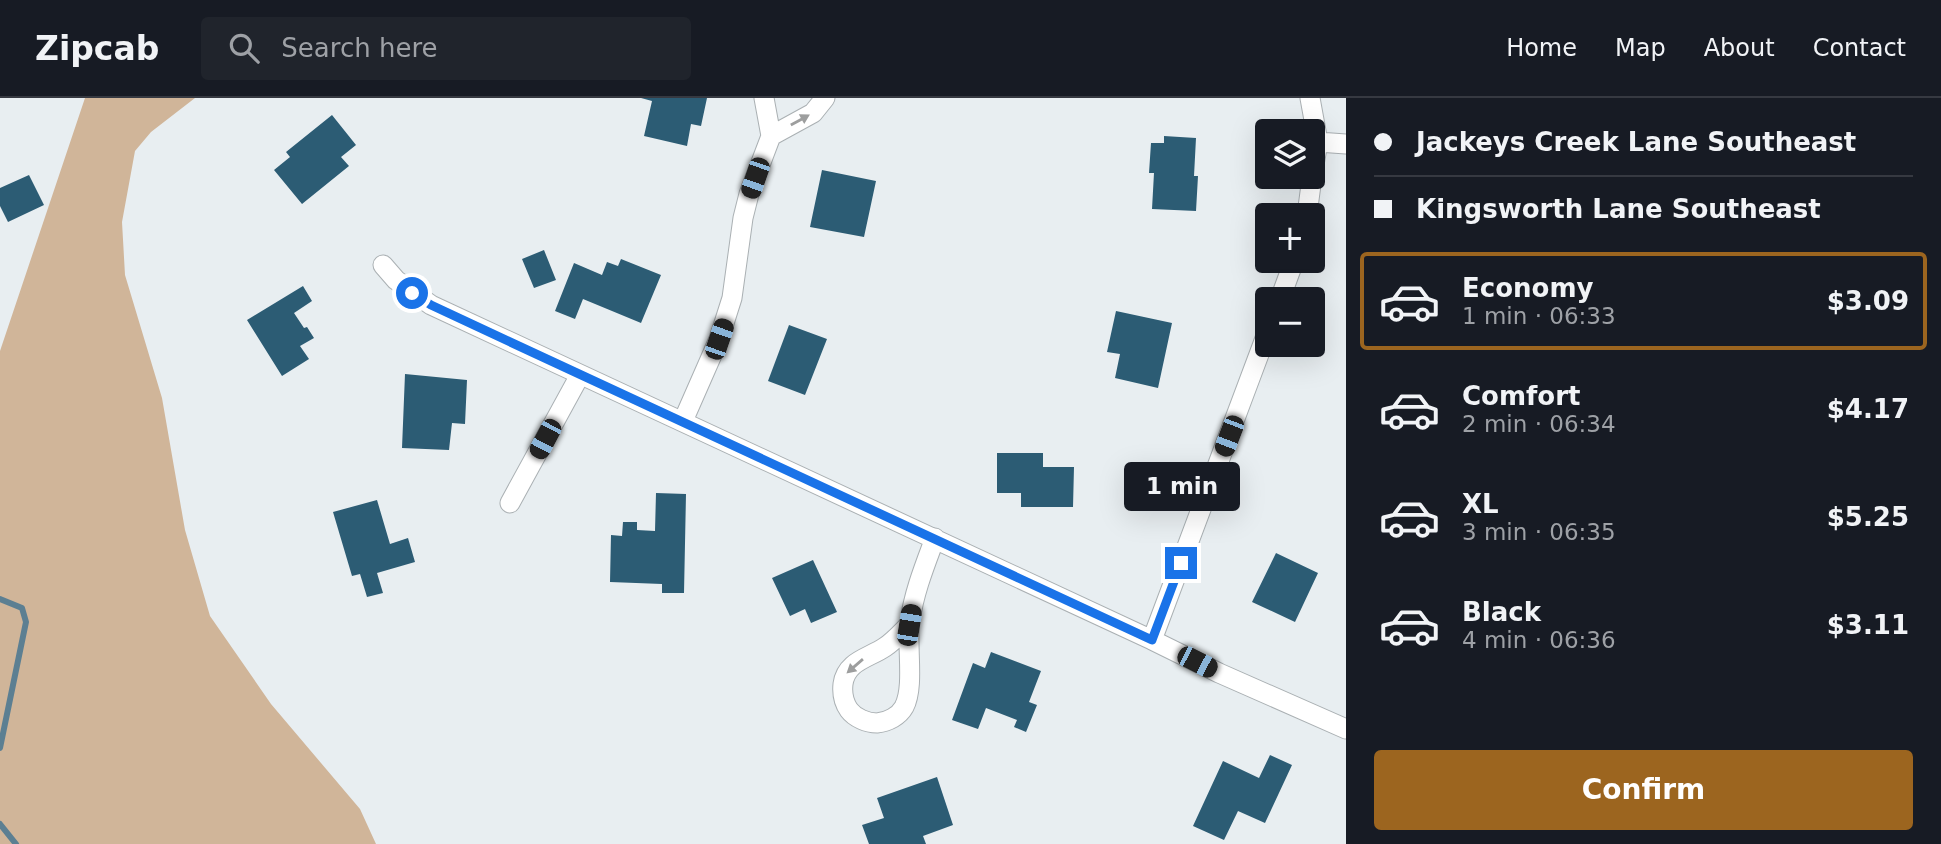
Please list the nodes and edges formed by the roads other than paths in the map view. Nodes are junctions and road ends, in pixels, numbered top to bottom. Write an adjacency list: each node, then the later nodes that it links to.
1 (764, 98): 5 (street)
2 (825, 98): 5 (street, one-way to 2)
3 (1310, 98): 4 (street)
4 (1314, 119)
5 (771, 136): 11 (street)
6 (1325, 142): 7 (street)
7 (1346, 144)
8 (383, 265): 10 (street)
9 (1258, 357): 15 (street)
10 (580, 375): 11 (street); 12 (street)
11 (683, 421): 13 (street)
12 (510, 503)
13 (935, 538): 14 (street); 15 (street)
14 (909, 625): 14 (street, one-way to 14)
15 (1152, 640): 16 (street)
16 (1346, 729)

